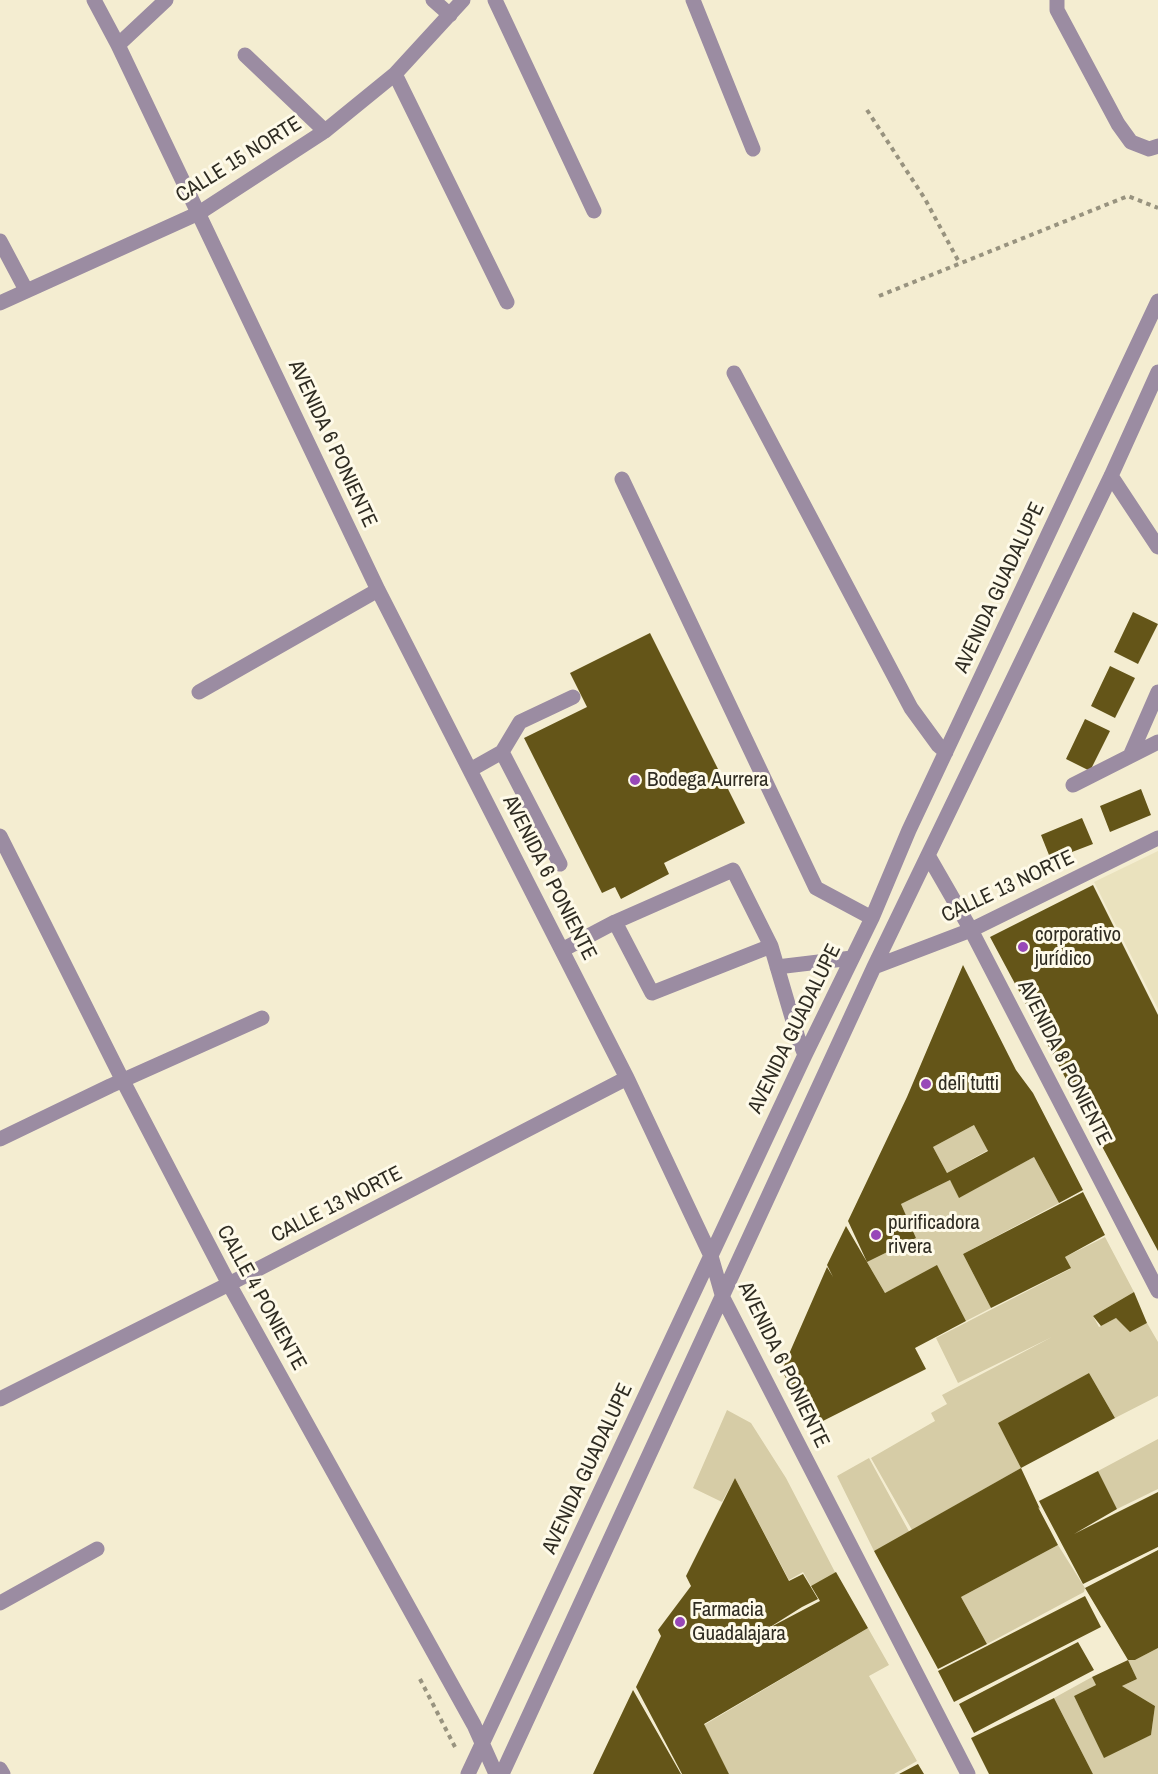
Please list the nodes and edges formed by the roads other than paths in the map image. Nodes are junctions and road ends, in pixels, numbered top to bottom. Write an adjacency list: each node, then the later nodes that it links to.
1 (94, 0): 9 (street, AVENIDA 6 PONIENTE)
2 (166, 0): 9 (street)
3 (433, 0): 8 (street)
4 (463, 0): 8 (street, CALLE 15 NORTE)
5 (495, 0): 15 (street)
6 (693, 0): 14 (street)
7 (1057, 0): 13 (street)
8 (450, 15): 11 (street, CALLE 15 NORTE)
9 (118, 45): 16 (street, AVENIDA 6 PONIENTE)
10 (246, 55): 12 (street)
11 (395, 74): 12 (street, CALLE 15 NORTE); 20 (street)
12 (325, 132): 16 (street, CALLE 15 NORTE)
13 (1158, 146)
14 (753, 149)
15 (594, 211)
16 (199, 213): 18 (street, CALLE 15 NORTE); 27 (street, AVENIDA 6 PONIENTE)
17 (0, 242): 18 (street)
18 (26, 290): 21 (street, CALLE 15 NORTE)
19 (1158, 301): 33 (street, AVENIDA GUADALUPE)
20 (507, 302)
21 (0, 303)
22 (1158, 372): 24 (street)
23 (734, 373): 33 (street)
24 (1111, 476): 26 (street); 39 (street)
25 (622, 479): 41 (street)
26 (1158, 547)
27 (378, 591): 28 (street); 35 (street, AVENIDA 6 PONIENTE)
28 (199, 692)
29 (1158, 692): 34 (street)
30 (573, 697): 32 (street)
31 (1158, 742): 34 (street)
32 (502, 752): 35 (street); 40 (street)
33 (946, 752): 41 (street, AVENIDA GUADALUPE)
34 (1130, 756): 36 (street)
35 (470, 770): 45 (street, AVENIDA 6 PONIENTE)
36 (1073, 785)
37 (0, 836): 52 (street, CALLE 4 PONIENTE)
38 (1158, 838): 43 (street, CALLE 13 NORTE)
39 (929, 856): 43 (street, AVENIDA 8 PONIENTE); 48 (street)
40 (560, 864)
41 (872, 918): 46 (street, AVENIDA GUADALUPE)
42 (615, 922): 44 (street); 44 (street); 45 (street)
43 (971, 930): 48 (street, CALLE 13 NORTE); 56 (street, AVENIDA 8 PONIENTE)
44 (771, 946): 47 (street)
45 (562, 950): 51 (street, AVENIDA 6 PONIENTE)
46 (852, 958): 47 (street); 50 (street, AVENIDA GUADALUPE)
47 (777, 967): 50 (street)
48 (874, 967): 57 (street)
49 (262, 1018): 52 (street)
50 (806, 1055): 54 (street, AVENIDA GUADALUPE)
51 (627, 1078): 54 (street, AVENIDA 6 PONIENTE); 55 (street, CALLE 13 NORTE)
52 (123, 1081): 53 (street); 55 (street, CALLE 4 PONIENTE)
53 (0, 1139)
54 (711, 1256): 57 (street, AVENIDA 6 PONIENTE); 61 (street, AVENIDA GUADALUPE)
55 (229, 1284): 58 (street, CALLE 13 NORTE); 61 (street, CALLE 4 PONIENTE)
56 (1158, 1291)
57 (723, 1298): 66 (street); 67 (street, AVENIDA 6 PONIENTE)
58 (0, 1399)
59 (98, 1549): 60 (street)
60 (0, 1604)
61 (482, 1743): 64 (street, AVENIDA GUADALUPE); 65 (street, CALLE 4 PONIENTE)
62 (0, 1769): 63 (street)
63 (3, 1774)
64 (468, 1774)
65 (495, 1774)
66 (502, 1774)
67 (968, 1774)

